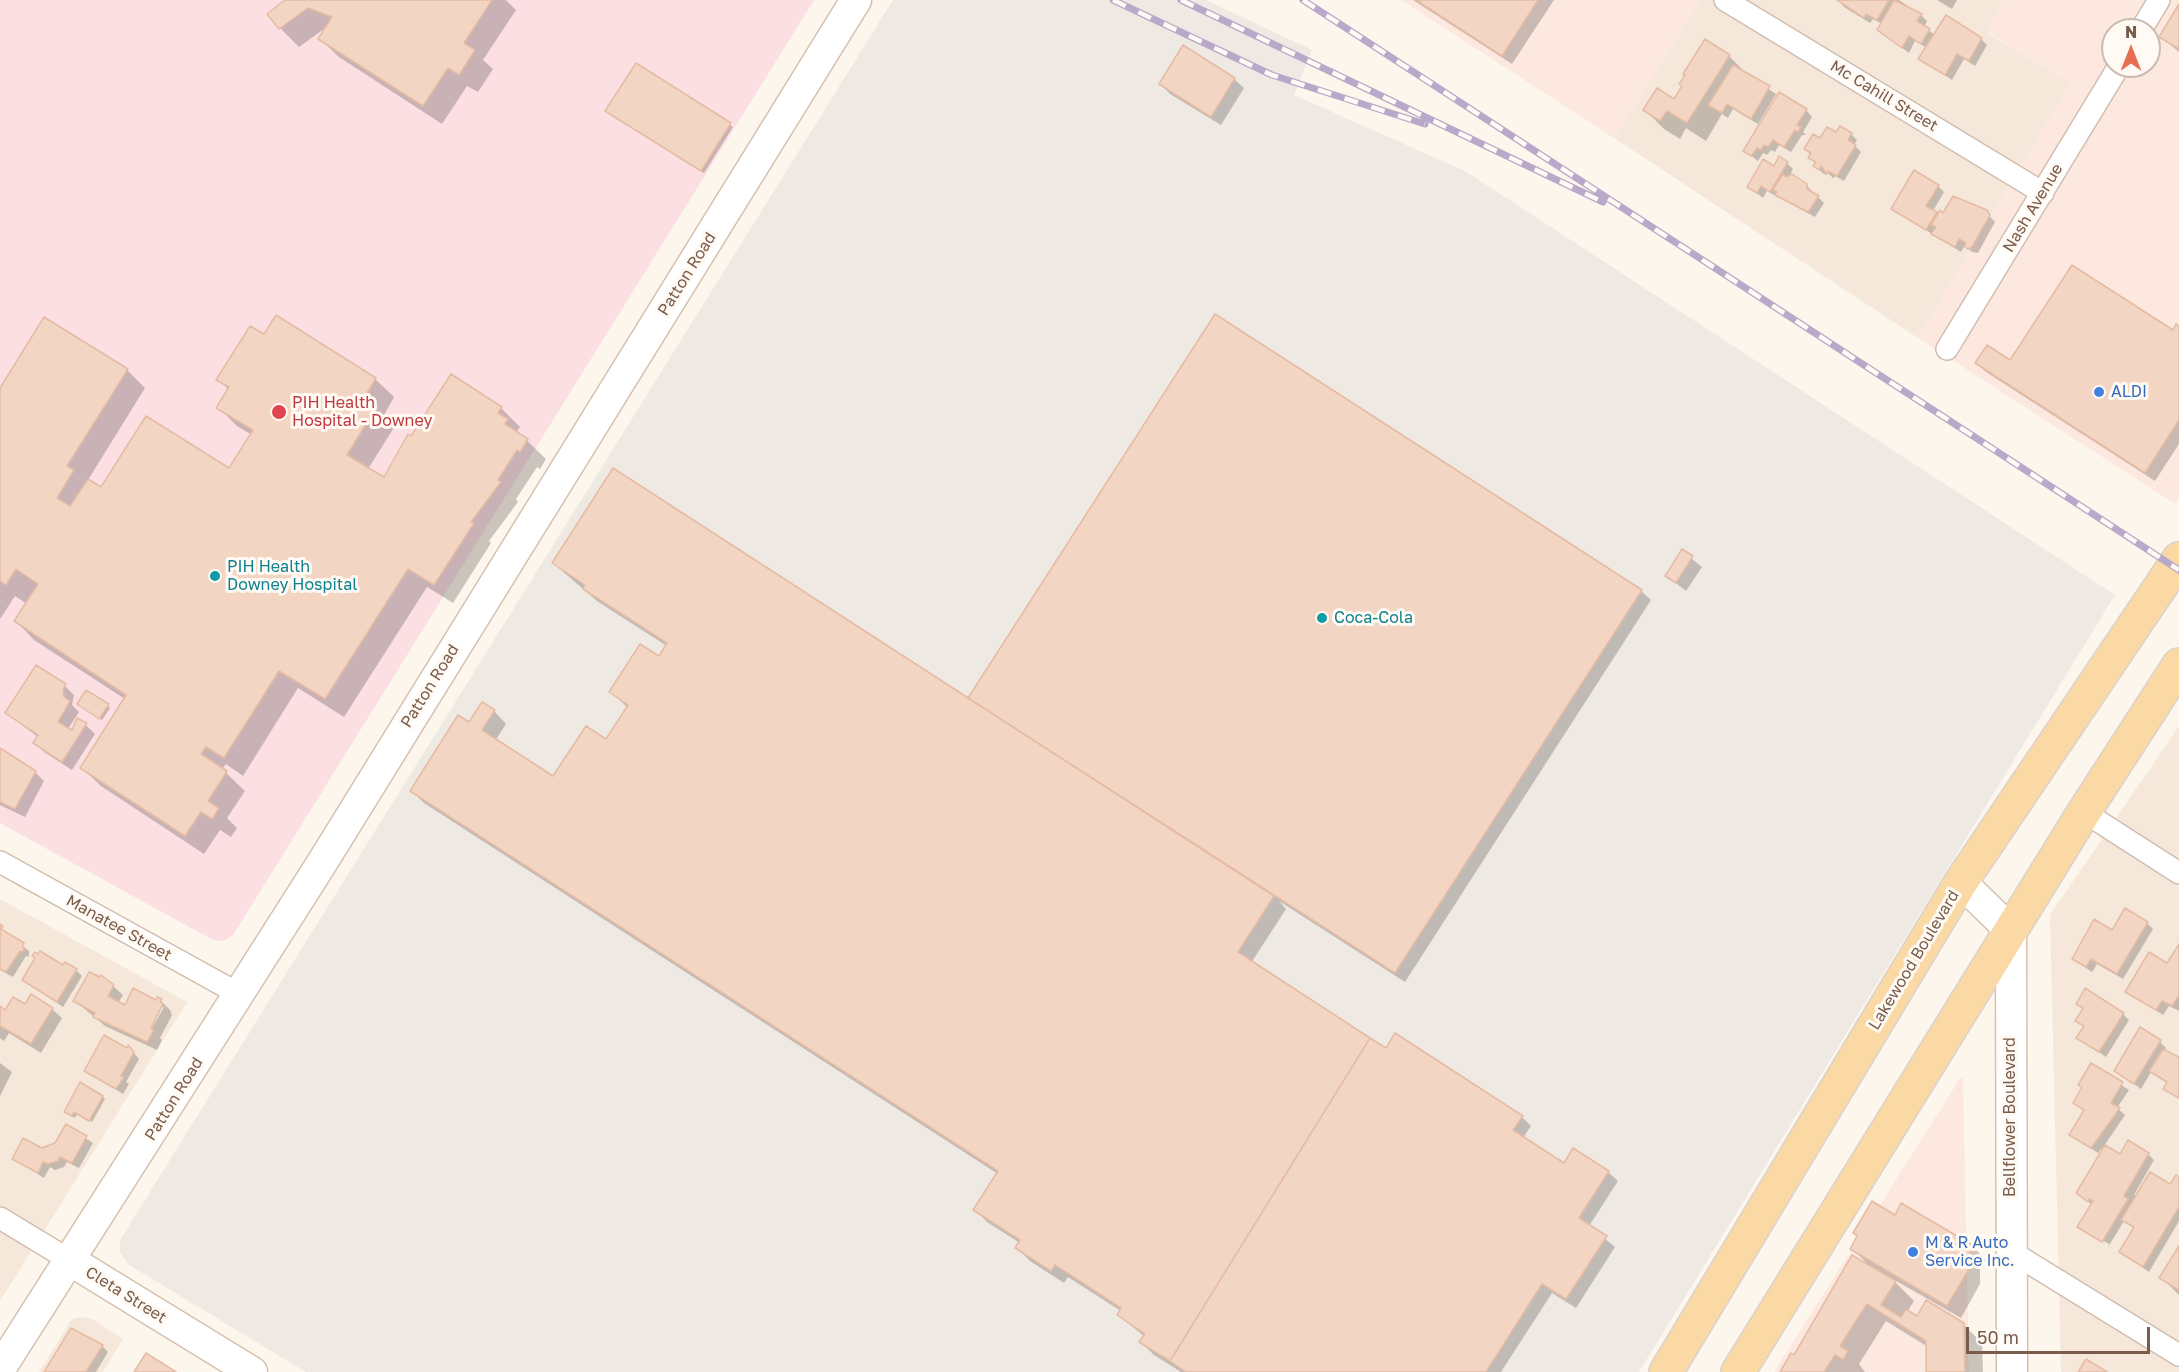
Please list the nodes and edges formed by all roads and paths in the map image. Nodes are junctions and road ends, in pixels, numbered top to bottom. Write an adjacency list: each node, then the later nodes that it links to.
1 (856, 0): 15 (street, Patton Road)
2 (1725, 0): 6 (street, Mc Cahill Street)
3 (2159, 0): 4 (street)
4 (2148, 18)
5 (2112, 78): 6 (street, Nash Avenue)
6 (2043, 193): 7 (street, Nash Avenue)
7 (1947, 349)
8 (2179, 558): 13 (main road, Lakewood Boulevard)
9 (2179, 665): 10 (main road)
10 (2084, 812): 12 (street); 14 (main road)
11 (0, 862): 15 (street, Manatee Street)
12 (2179, 873)
13 (1961, 882): 14 (street); 22 (main road, Lakewood Boulevard)
14 (2011, 931): 17 (street, Bellflower Boulevard); 23 (main road)
15 (239, 994): 18 (street, Patton Road)
16 (0, 1218): 18 (street, Cleta Street)
17 (2010, 1251): 19 (street); 24 (street, Bellflower Boulevard)
18 (71, 1261): 20 (street, Patton Road); 21 (street, Cleta Street)
19 (2179, 1355)
20 (0, 1369)
21 (252, 1372)
22 (1666, 1372)
23 (1738, 1372)
24 (2012, 1372)

